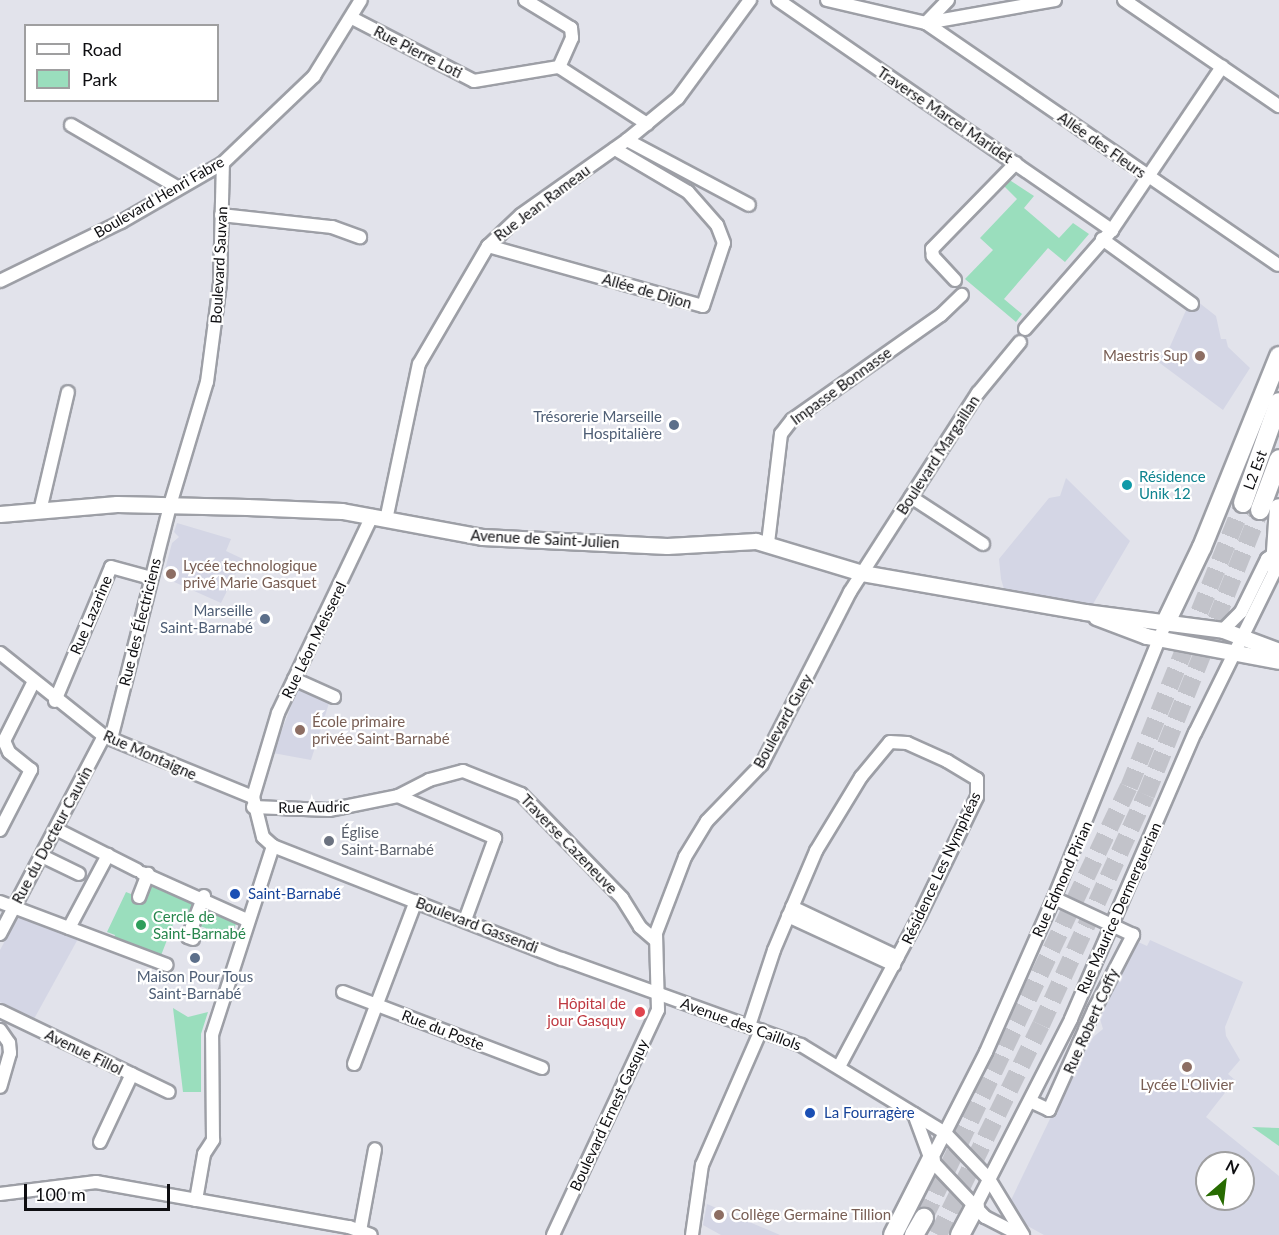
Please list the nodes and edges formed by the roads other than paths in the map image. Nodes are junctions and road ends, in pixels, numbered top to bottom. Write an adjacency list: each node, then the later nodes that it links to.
1 (361, 0): 10 (street, Boulevard Henri Fabre)
2 (525, 0): 13 (street)
3 (750, 0): 15 (street, Rue Jean Rameau)
4 (770, 0): 5 (street)
5 (778, 0): 20 (street, Traverse Marcel Maridet)
6 (827, 0): 11 (street)
7 (948, 0): 11 (street)
8 (1054, 0): 11 (street)
9 (1124, 0): 12 (street)
10 (352, 18): 13 (street, Rue Pierre Loti); 19 (street, Boulevard Henri Fabre)
11 (926, 23): 21 (street, Allée des Fleurs)
12 (1221, 67): 14 (street); 21 (street, Boulevard Margaillan)
13 (559, 68): 15 (street)
14 (1279, 106)
15 (647, 124): 17 (street, Rue Jean Rameau)
16 (71, 126): 22 (street)
17 (627, 140): 18 (street, Rue Jean Rameau); 23 (street)
18 (615, 149): 28 (street, Rue Jean Rameau); 28 (street, Allée de Dijon)
19 (223, 163): 22 (street, Boulevard Henri Fabre); 24 (street, Boulevard Sauvan)
20 (1016, 163): 25 (street, Traverse Marcel Maridet); 30 (street)
21 (1147, 176): 25 (street, Boulevard Margaillan); 29 (street, Allée des Fleurs)
22 (177, 188): 31 (street, Boulevard Henri Fabre)
23 (749, 206)
24 (221, 215): 26 (street); 39 (street, Boulevard Sauvan)
25 (1112, 230): 27 (street, Boulevard Margaillan)
26 (360, 237)
27 (1102, 239): 33 (street); 38 (street, Boulevard Margaillan)
28 (488, 246): 43 (street, Rue Jean Rameau)
29 (1278, 265)
30 (955, 280)
31 (0, 281)
32 (962, 295): 44 (street, Impasse Bonnasse)
33 (1192, 304)
34 (1279, 356): 50 (highway)
35 (68, 392): 41 (street)
36 (1279, 402): 37 (highway, L2 Est)
37 (1279, 459)
38 (911, 497): 45 (street); 47 (street, Boulevard Margaillan)
39 (170, 505): 41 (main road, Avenue de Saint-Julien); 43 (main road, Avenue de Saint-Julien); 48 (street, Rue des Électriciens)
40 (1279, 508): 46 (highway)
41 (40, 511): 42 (main road, Avenue de Saint-Julien)
42 (0, 514)
43 (379, 518): 44 (main road, Avenue de Saint-Julien); 58 (street, Rue Léon Meisserel)
44 (768, 543): 47 (main road, Avenue de Saint-Julien)
45 (983, 544)
46 (1278, 557): 51 (street); 52 (street, Rue Maurice Dermerguerian)
47 (862, 573): 49 (main road, Avenue de Saint-Julien); 87 (street, Boulevard Guey)
48 (151, 578): 61 (street, Rue Lazarine); 62 (street, Rue des Électriciens)
49 (1085, 612): 50 (main road, Avenue de Saint-Julien); 53 (main road, Avenue de Saint-Julien)
50 (1167, 620): 51 (main road, Avenue de Saint-Julien); 53 (street, Rue Edmond Pirian)
51 (1223, 630): 52 (main road, Avenue de Saint-Julien)
52 (1243, 635): 54 (main road, Avenue de Saint-Julien); 56 (street, Rue Maurice Dermerguerian)
53 (1159, 639): 56 (main road, Avenue de Saint-Julien); 76 (street, Rue Edmond Pirian)
54 (1279, 651)
55 (0, 653): 59 (street, Rue Montaigne)
56 (1233, 654): 57 (main road, Avenue de Saint-Julien); 83 (street, Rue Maurice Dermerguerian)
57 (1279, 662)
58 (294, 680): 60 (street); 66 (street, Rue Léon Meisserel)
59 (33, 683): 61 (street, Rue Montaigne); 63 (street)
60 (334, 697)
61 (55, 701): 62 (street, Rue Montaigne)
62 (107, 738): 66 (street, Rue Montaigne); 67 (street, Rue du Docteur Cauvin)
63 (7, 748): 64 (street); 68 (street)
64 (0, 761)
65 (398, 796): 66 (street, Rue Audric); 82 (street); 87 (street, Traverse Cazeneuve)
66 (253, 802): 69 (street)
67 (56, 829): 70 (street); 71 (street, Rue du Docteur Cauvin)
68 (0, 830)
69 (273, 846): 77 (street, Boulevard Gassendi); 81 (street)
70 (108, 855): 72 (street); 84 (street)
71 (42, 856): 73 (street); 79 (street, Rue du Docteur Cauvin)
72 (142, 872): 74 (street); 75 (street)
73 (79, 874)
74 (139, 897)
75 (203, 898): 81 (street); 86 (street)
76 (1054, 898): 83 (street, Rue Robert Coffy); 104 (street, Rue Edmond Pirian)
77 (416, 901): 82 (street, Boulevard Gassendi); 92 (street)
78 (0, 902): 79 (street)
79 (15, 908): 84 (street); 85 (street, Rue du Docteur Cauvin)
80 (790, 911): 88 (street); 88 (street, Résidence Les Nymphéas); 94 (street, Résidence Les Nymphéas)
81 (247, 920): 110 (street)
82 (465, 920): 91 (street, Boulevard Gassendi)
83 (1112, 925): 102 (street, Rue Maurice Dermerguerian); 102 (street, Rue Robert Coffy)
84 (69, 928): 89 (street)
85 (0, 934)
86 (193, 939)
87 (656, 941): 91 (street, Boulevard Guey)
88 (896, 961): 97 (street, Résidence Les Nymphéas)
89 (167, 965)
90 (343, 992): 92 (street, Rue du Poste)
91 (658, 993): 94 (street, Avenue des Caillols); 115 (street, Boulevard Ernest Gasquy)
92 (376, 1005): 96 (street); 98 (street, Rue du Poste)
93 (0, 1011): 99 (street, Avenue Fillol)
94 (755, 1028): 97 (street, Avenue des Caillols); 116 (street, Résidence Les Nymphéas)
95 (0, 1030): 100 (street)
96 (354, 1064)
97 (838, 1067): 103 (street, Avenue des Caillols)
98 (542, 1068)
99 (132, 1074): 101 (street, Avenue Fillol); 105 (street)
100 (0, 1088)
101 (169, 1092)
102 (1030, 1101): 108 (street, Rue Maurice Dermerguerian)
103 (914, 1114): 104 (street, Avenue des Caillols); 107 (street, Avenue des Caillols)
104 (945, 1133): 107 (street); 108 (street, Avenue des Caillols)
105 (100, 1142)
106 (375, 1149): 114 (street)
107 (931, 1160): 111 (street, Avenue des Caillols); 117 (highway)
108 (989, 1179): 111 (street); 120 (street, Avenue des Caillols)
109 (0, 1194): 110 (street)
110 (196, 1200): 113 (street)
111 (975, 1207): 119 (highway); 120 (street, Avenue des Caillols)
112 (924, 1218): 118 (highway)
113 (340, 1230): 114 (street)
114 (365, 1233)
115 (553, 1235)
116 (692, 1235)
117 (893, 1235)
118 (914, 1235)
119 (960, 1235)
120 (1021, 1235)

